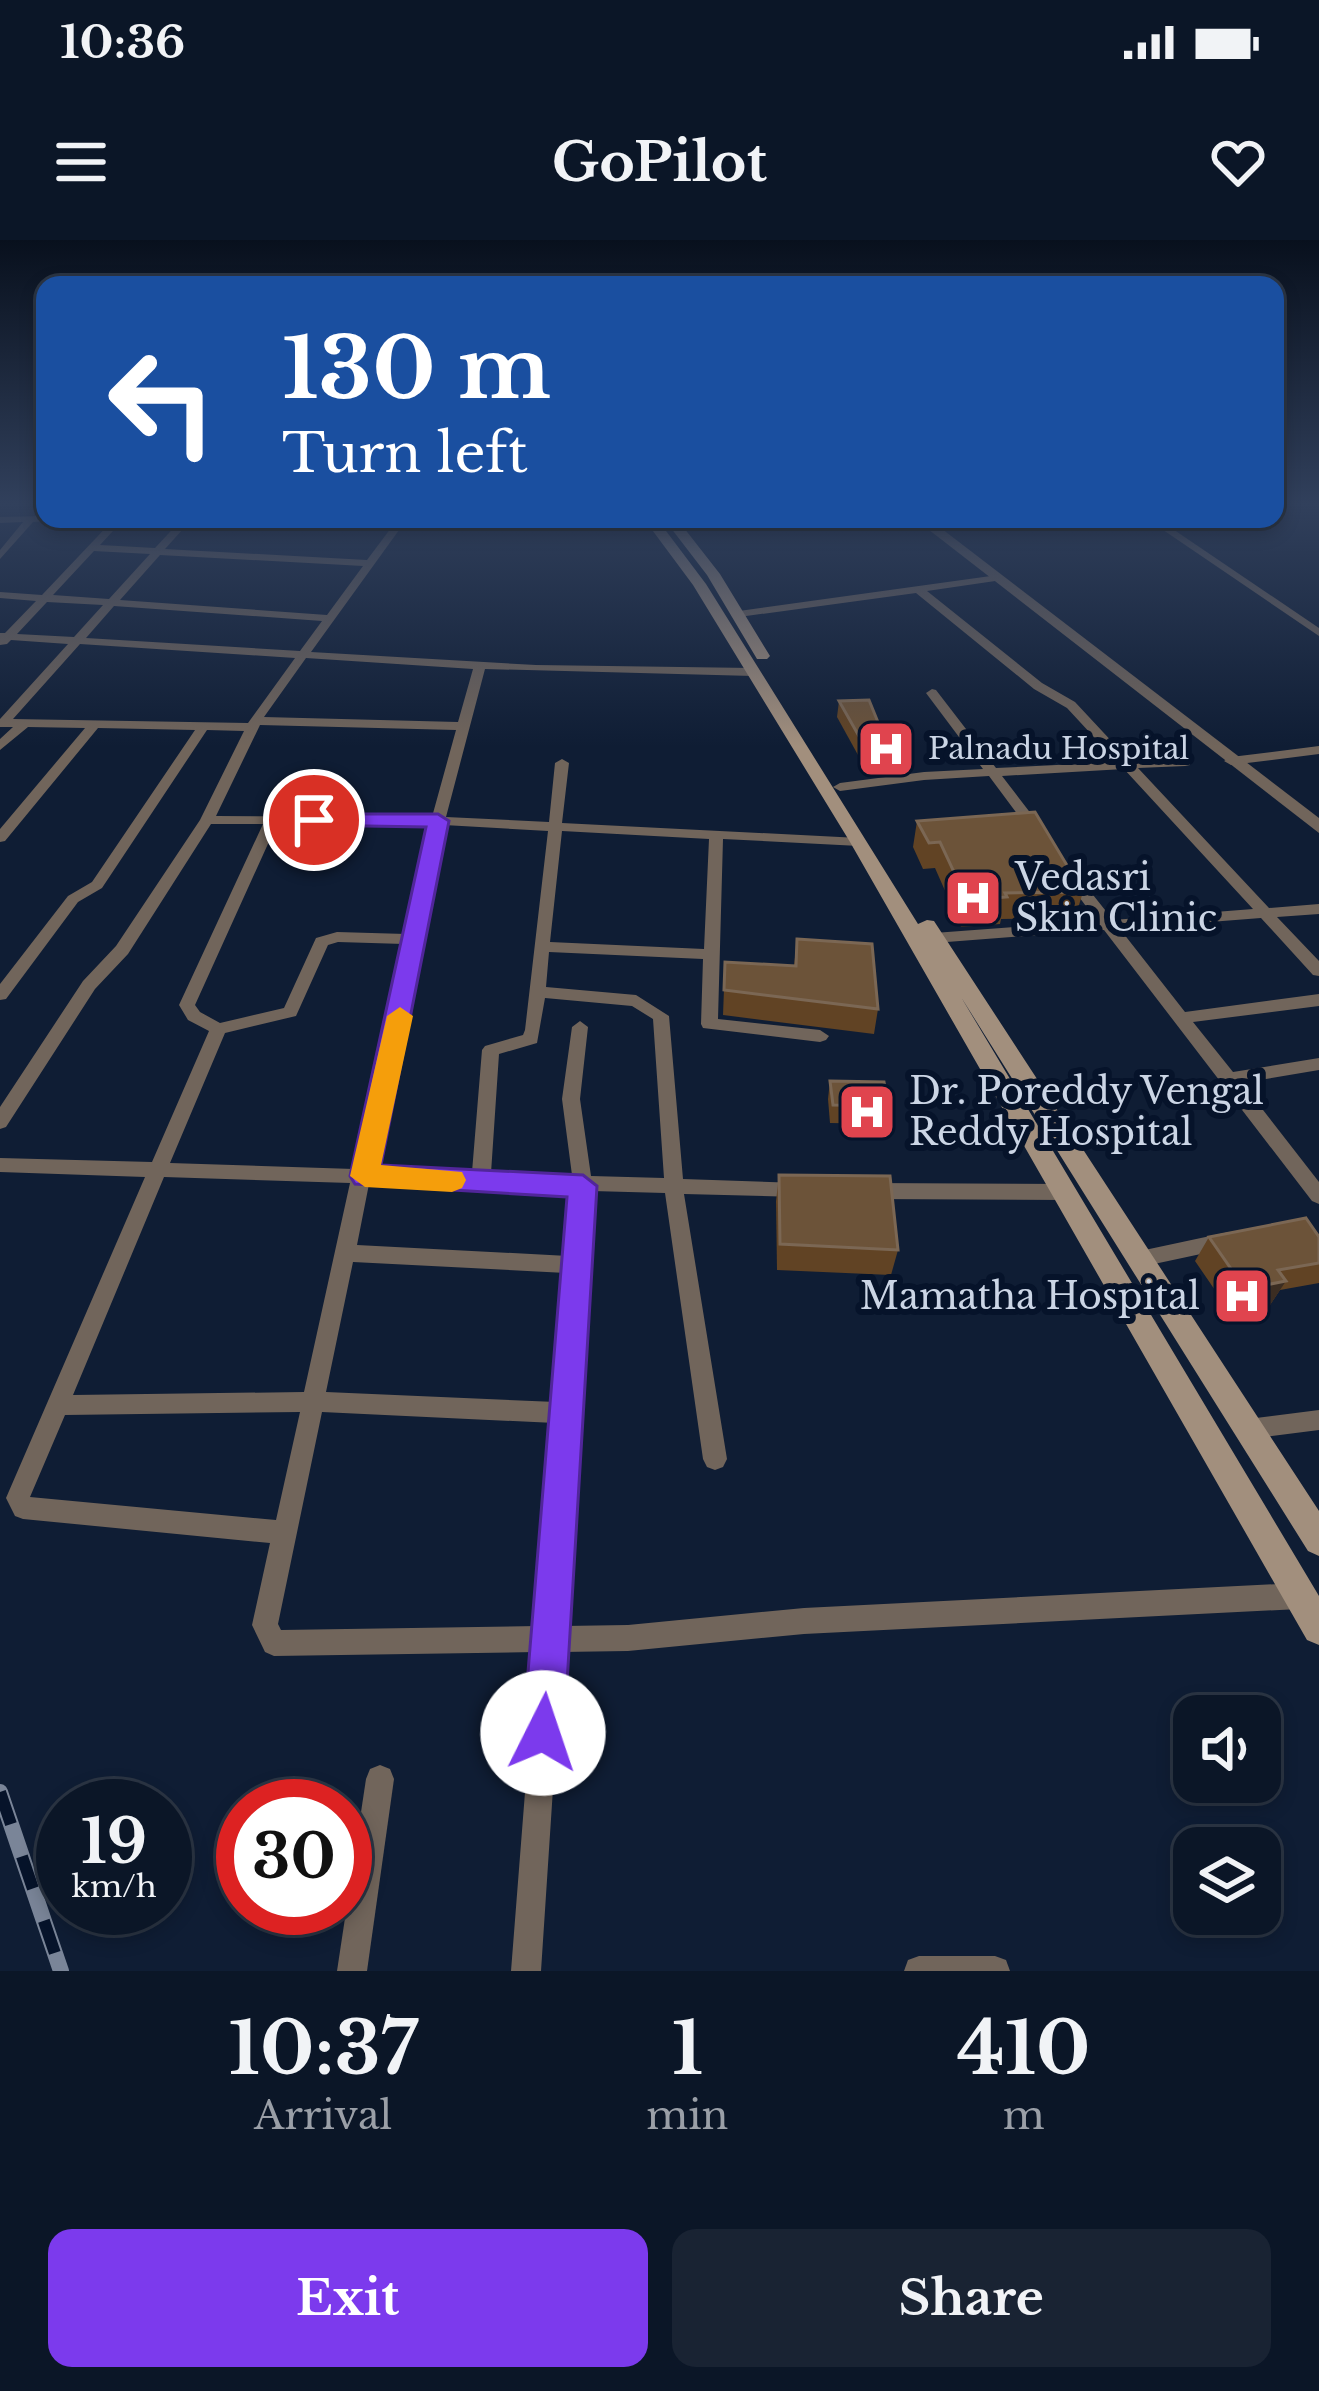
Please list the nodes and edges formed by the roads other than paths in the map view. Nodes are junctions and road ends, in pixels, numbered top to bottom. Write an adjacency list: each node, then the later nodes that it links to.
1 (56, 586): 11 (street)
2 (126, 586): 12 (street)
3 (353, 586): 14 (street)
4 (700, 586): 20 (main road)
5 (719, 586): 13 (main road)
6 (947, 586): 9 (street)
7 (1008, 586): 30 (street)
8 (1250, 586): 15 (street)
9 (919, 590): 13 (street); 33 (street)
10 (0, 596): 11 (street)
11 (44, 599): 12 (street); 16 (street)
12 (110, 604): 14 (street); 17 (street)
13 (739, 614): 35 (main road)
14 (329, 617): 18 (street)
15 (1319, 633)
16 (3, 639): 17 (street)
17 (75, 643): 18 (street); 22 (street)
18 (300, 657): 19 (street); 23 (street)
19 (480, 665): 20 (street); 26 (street)
20 (753, 672): 43 (main road)
21 (932, 693): 34 (street)
22 (1, 724): 24 (street)
23 (254, 724): 26 (street); 27 (street); 36 (street)
24 (23, 725): 25 (street); 28 (street)
25 (92, 726): 27 (street); 42 (street)
26 (464, 726): 38 (street)
27 (203, 727): 55 (street)
28 (0, 746)
29 (1319, 750): 30 (street)
30 (1231, 761): 40 (street)
31 (1185, 762): 33 (street)
32 (562, 763): 39 (street)
33 (1133, 766): 34 (street); 47 (street)
34 (992, 776): 35 (street); 44 (street)
35 (840, 787): 49 (main road)
36 (206, 820): 37 (street); 63 (street)
37 (272, 820): 38 (street); 59 (street)
38 (438, 821): 39 (street); 50 (street)
39 (557, 826): 41 (street); 51 (street)
40 (1319, 826)
41 (716, 836): 43 (street); 52 (street)
42 (0, 838)
43 (859, 842): 72 (main road)
44 (1045, 842)
45 (1058, 859): 48 (street)
46 (1319, 909): 47 (street)
47 (1270, 914): 48 (street); 53 (street)
48 (1108, 927): 49 (street); 57 (street)
49 (934, 938): 76 (main road)
50 (415, 939): 59 (street); 66 (street)
51 (543, 946): 52 (street); 54 (street)
52 (712, 954): 60 (street)
53 (1319, 971)
54 (538, 992): 67 (street); 69 (street)
55 (0, 995)
56 (1319, 1000): 57 (street)
57 (1180, 1018): 62 (street)
58 (580, 1027): 68 (street)
59 (218, 1029): 65 (street)
60 (820, 1036)
61 (1319, 1064): 62 (street)
62 (1231, 1078): 73 (street)
63 (0, 1122)
64 (0, 1165): 65 (street)
65 (155, 1168): 66 (street); 79 (street)
66 (365, 1176): 67 (street); 75 (street)
67 (481, 1182): 68 (street)
68 (583, 1186): 69 (street); 77 (street)
69 (674, 1189): 70 (street); 83 (street)
70 (815, 1190)
71 (838, 1191): 72 (street)
72 (1065, 1192): 86 (main road)
73 (1319, 1196)
74 (1243, 1237): 76 (street)
75 (347, 1253): 77 (street); 78 (street)
76 (1140, 1258): 82 (main road)
77 (576, 1265): 80 (street)
78 (315, 1402): 79 (street); 80 (street); 84 (street)
79 (58, 1405): 84 (street)
80 (565, 1413): 88 (street)
81 (1319, 1420): 82 (street)
82 (1248, 1429): 85 (main road)
83 (715, 1459)
84 (286, 1533): 88 (street)
85 (1319, 1540)
86 (1299, 1596): 87 (main road); 88 (street)
87 (1319, 1628)
88 (550, 1639): 91 (street)
89 (380, 1779): 90 (street)
90 (352, 1971)
91 (526, 1971)
92 (919, 1971): 93 (street)
93 (995, 1971)

